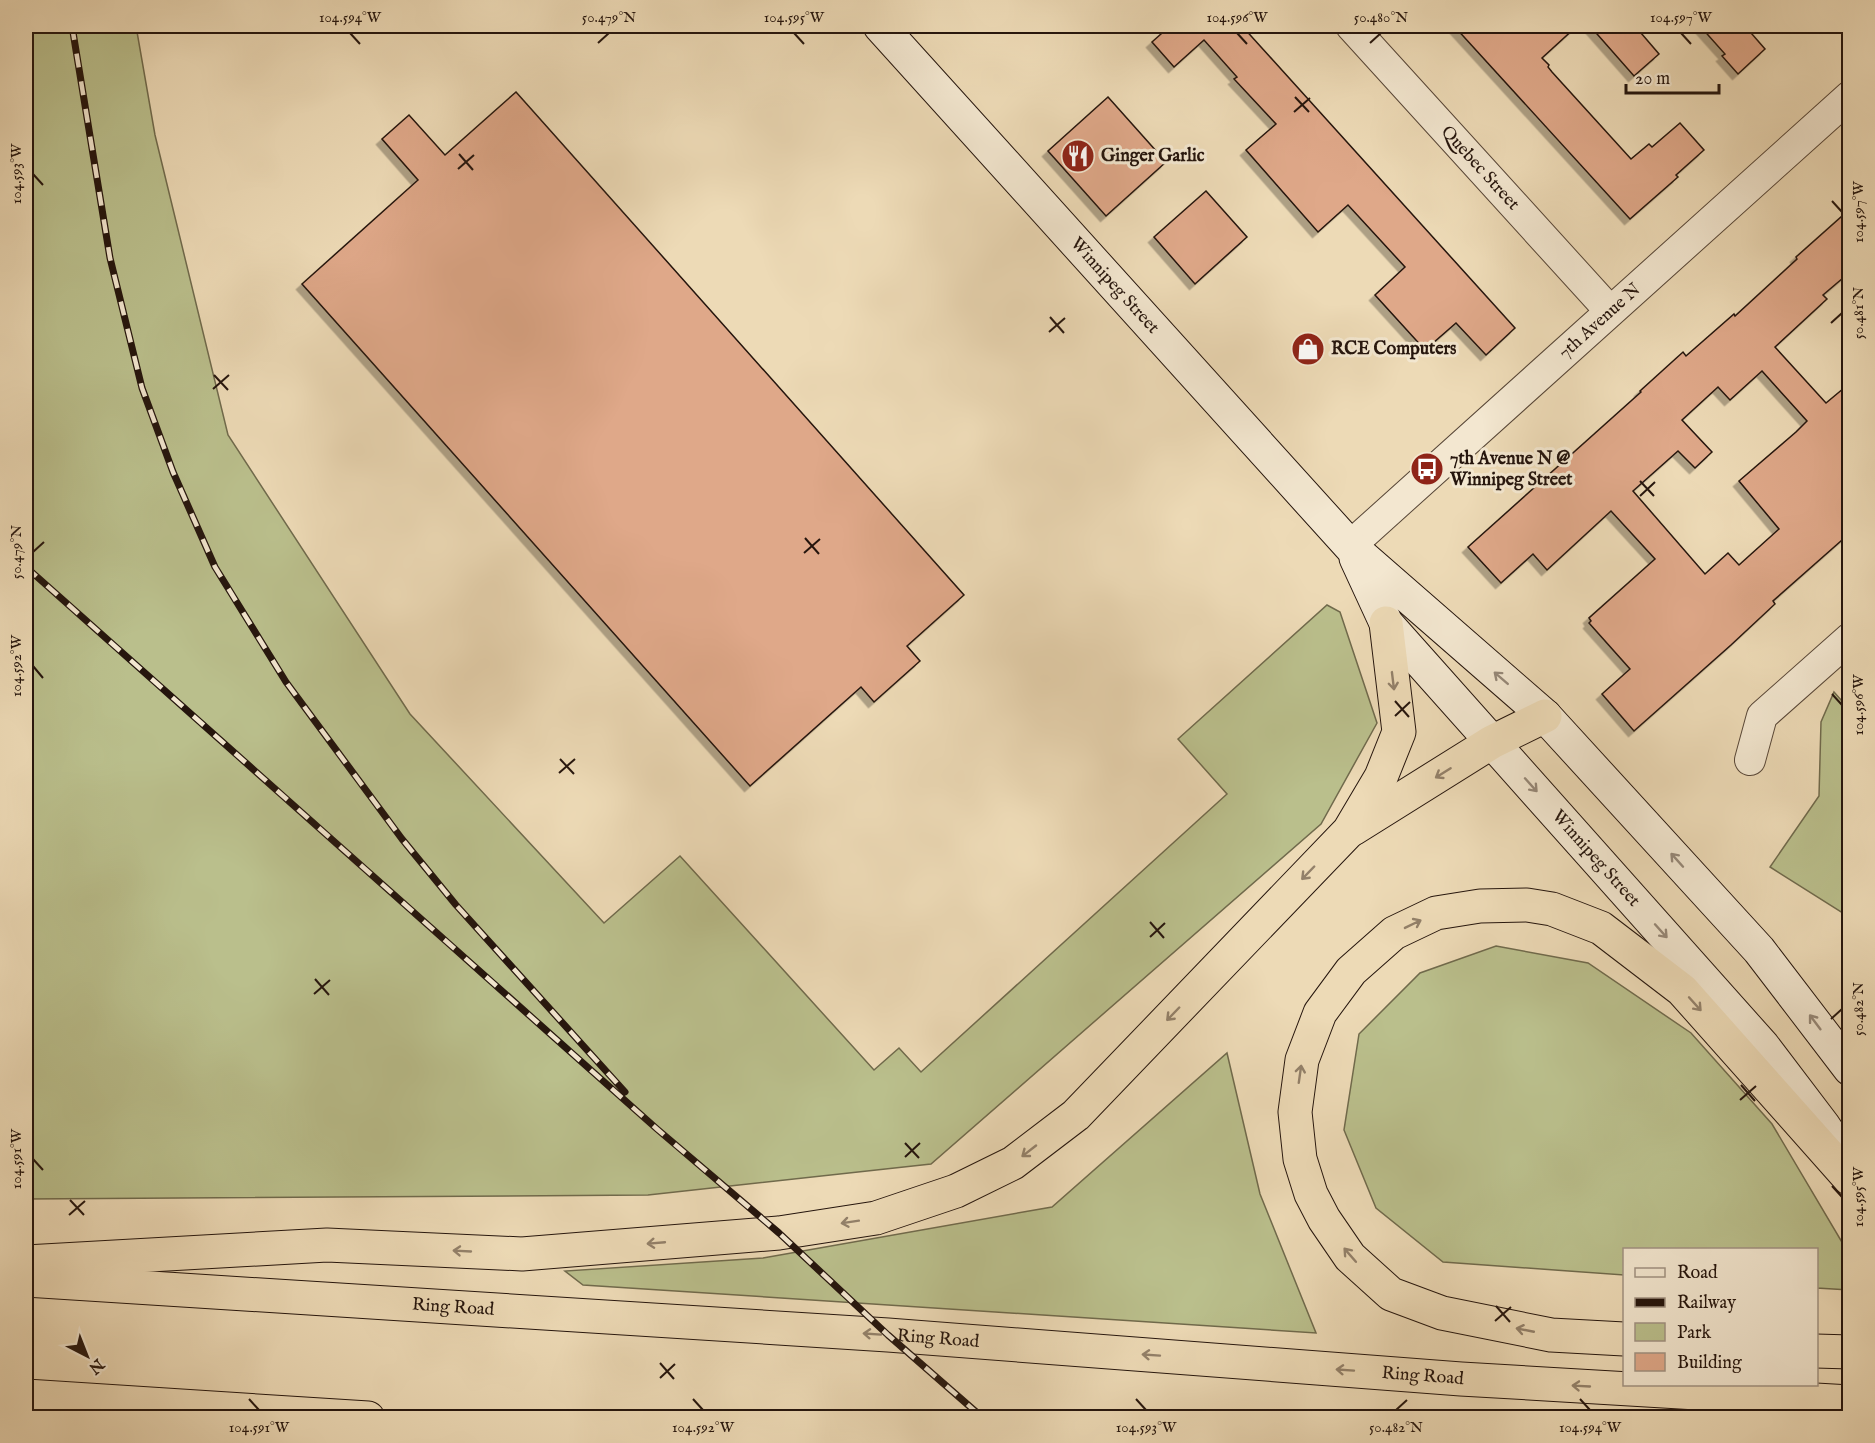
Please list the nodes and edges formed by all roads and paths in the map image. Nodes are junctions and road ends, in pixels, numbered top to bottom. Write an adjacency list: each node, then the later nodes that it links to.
1 (880, 26): 5 (main road, Winnipeg Street)
2 (1351, 26): 4 (street, Quebec Street)
3 (1850, 96): 4 (street, 7th Avenue N)
4 (1610, 311): 5 (street, 7th Avenue N)
5 (1350, 546): 6 (main road, Winnipeg Street); 8 (main road, Winnipeg Street, one-way to 5)
6 (1386, 623): 9 (main road, Winnipeg Street); 11 (highway, one-way to 11)
7 (1850, 638): 10 (street)
8 (1545, 716): 9 (highway); 12 (main road, Winnipeg Street, one-way to 8)
9 (1492, 742): 11 (highway, one-way to 11); 13 (main road, Winnipeg Street, one-way to 13)
10 (1750, 760)
11 (1349, 831): 15 (highway, one-way to 15)
12 (1850, 1069)
13 (1850, 1166)
14 (1850, 1179): 17 (highway, one-way to 14)
15 (26, 1262)
16 (26, 1280): 21 (highway, Ring Road, one-way to 16)
17 (1623, 1339)
18 (1818, 1350): 19 (highway)
19 (1850, 1352)
20 (26, 1396): 24 (highway)
21 (1850, 1402)
22 (26, 1408): 23 (highway)
23 (82, 1418)
24 (368, 1418)

